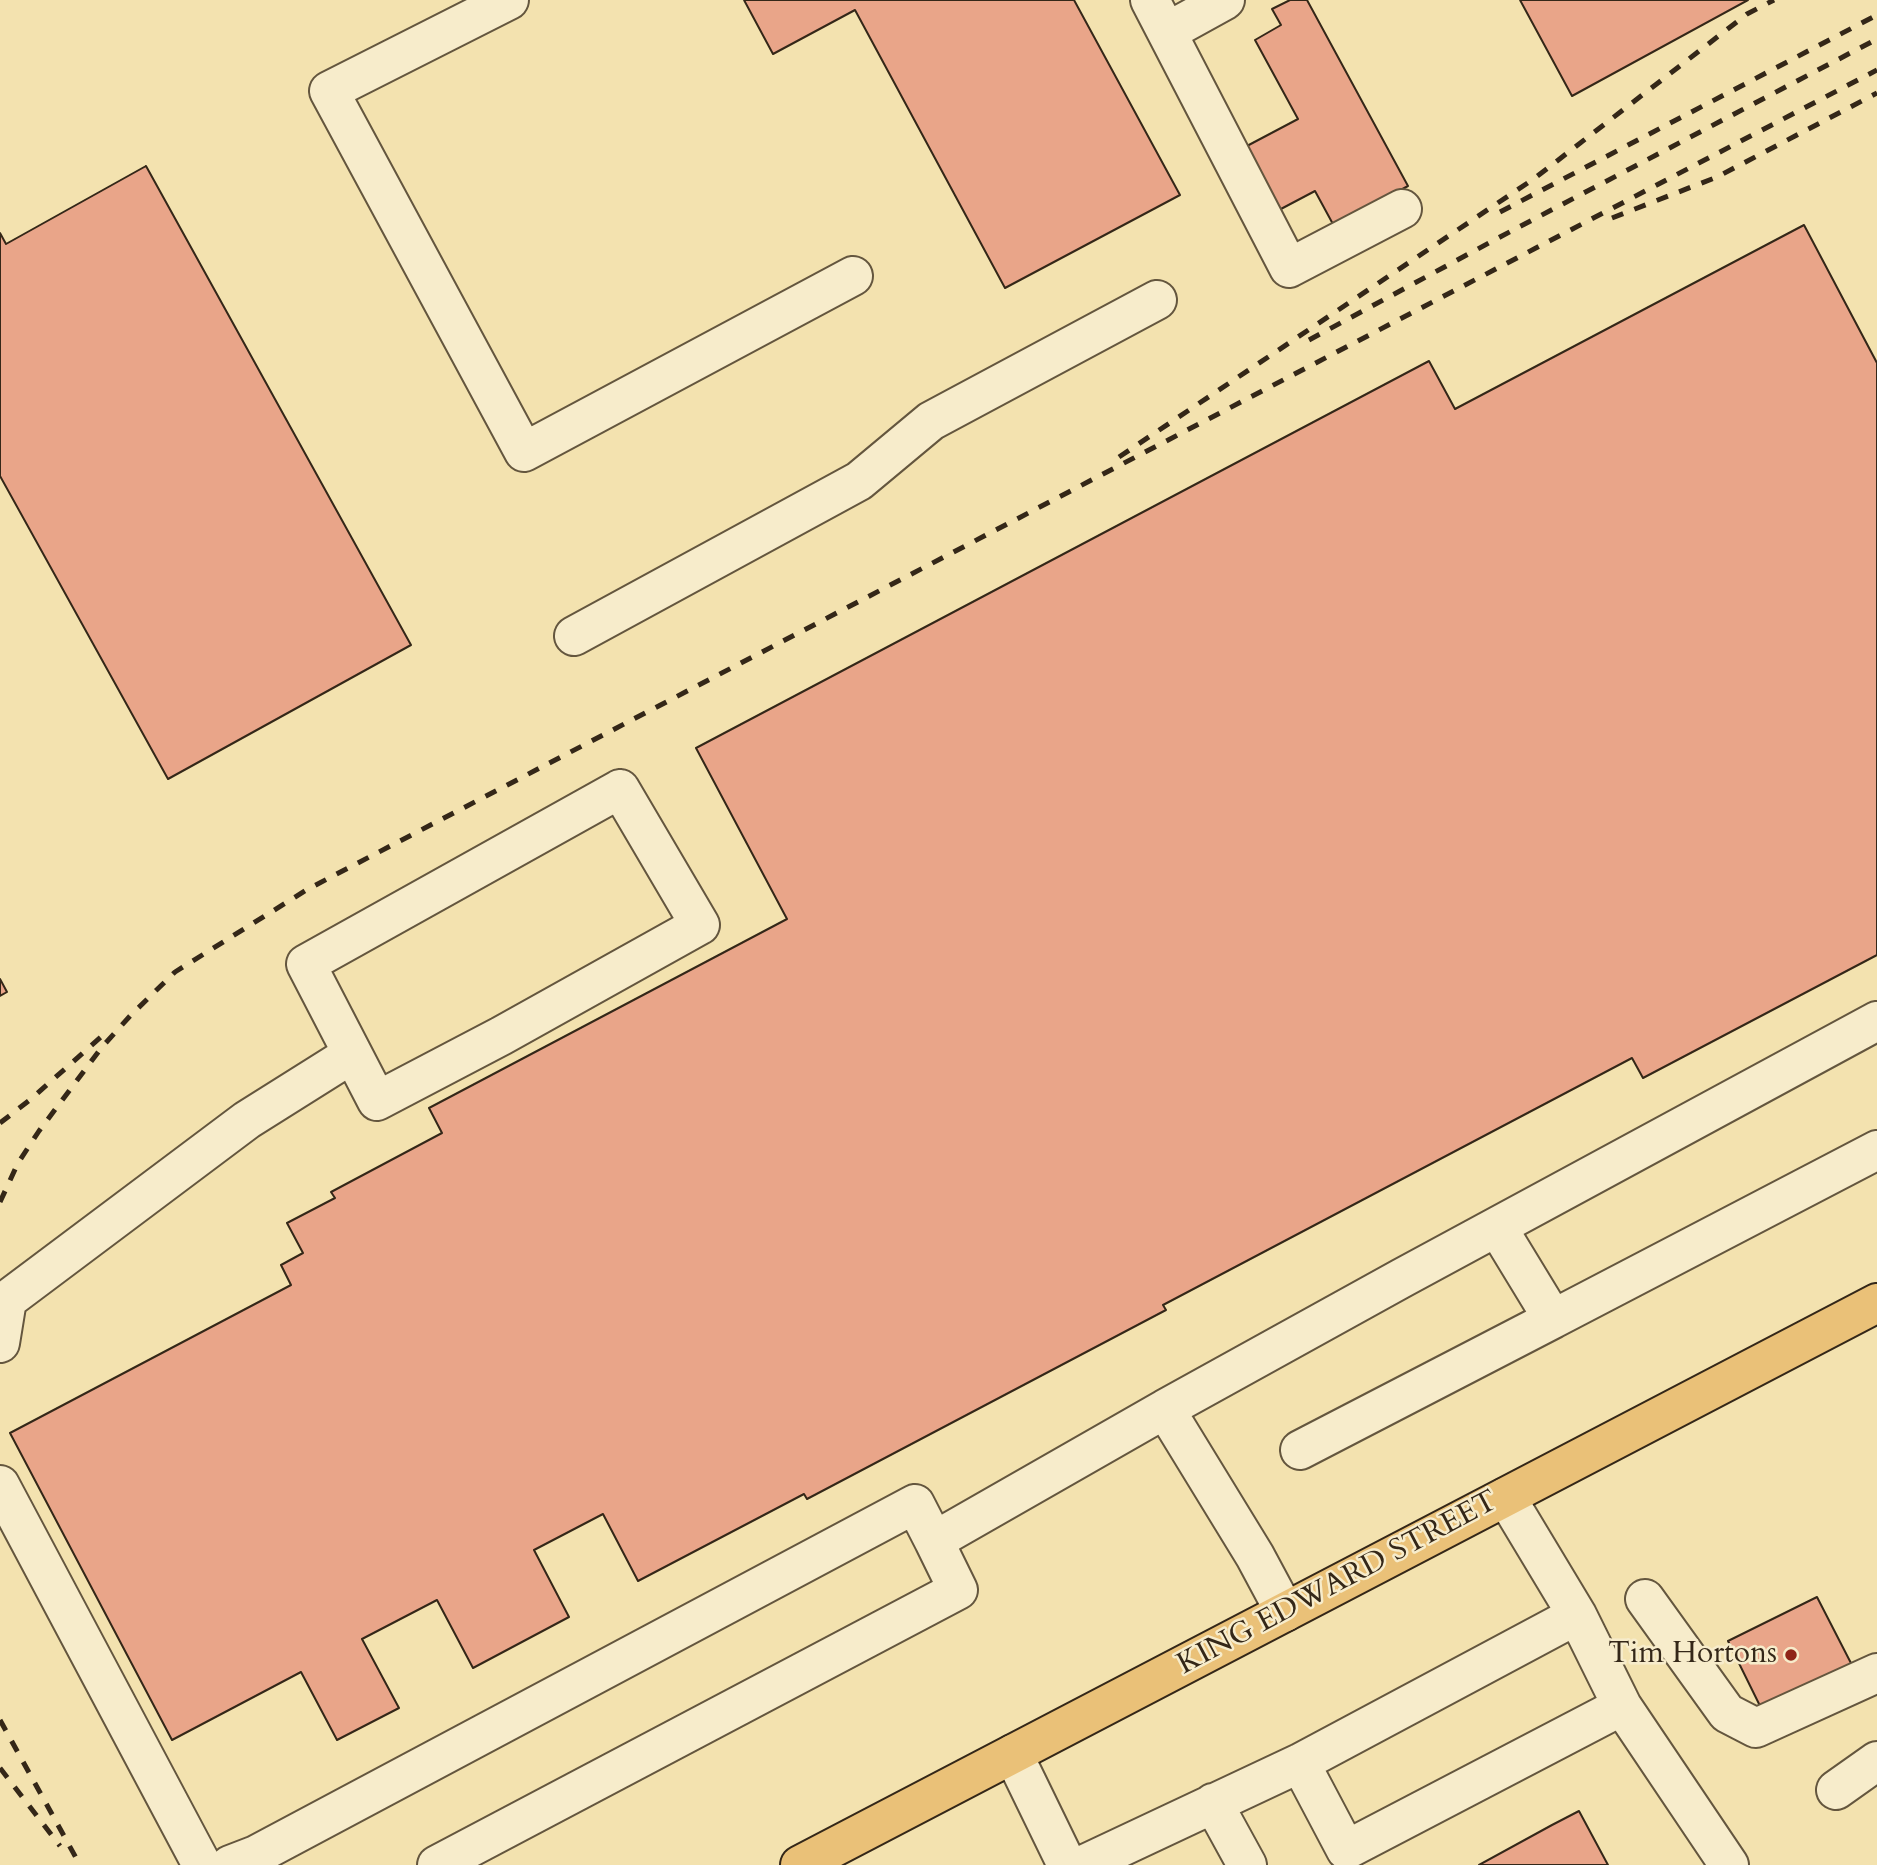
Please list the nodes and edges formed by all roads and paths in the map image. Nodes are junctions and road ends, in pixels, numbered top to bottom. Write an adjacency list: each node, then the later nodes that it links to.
1 (509, 0): 5 (lane)
2 (1225, 0): 3 (lane)
3 (1158, 16): 4 (lane)
4 (1402, 209)
5 (853, 276)
6 (1157, 300): 7 (lane)
7 (574, 636)
8 (1877, 1021): 11 (lane)
9 (352, 1054): 9 (lane); 14 (lane)
10 (1877, 1150): 13 (lane)
11 (1497, 1227): 13 (lane); 15 (lane)
12 (1877, 1303): 18 (main road, KING EDWARD STREET)
13 (1553, 1319): 16 (lane)
14 (0, 1343)
15 (1165, 1409): 19 (lane); 21 (lane)
16 (1300, 1451)
17 (0, 1485): 30 (lane)
18 (1506, 1497): 21 (main road, KING EDWARD STREET); 22 (lane)
19 (934, 1541): 31 (lane); 32 (lane)
20 (1645, 1599): 23 (lane)
21 (1284, 1612): 25 (main road, KING EDWARD STREET)
22 (1577, 1615): 24 (lane); 27 (lane)
23 (1877, 1673)
24 (1622, 1706): 27 (lane); 37 (lane)
25 (1013, 1754): 33 (main road, KING EDWARD STREET); 34 (lane)
26 (1877, 1761): 28 (lane)
27 (1300, 1763): 29 (lane)
28 (1836, 1790)
29 (1213, 1803): 35 (lane); 36 (lane)
30 (202, 1865)
31 (230, 1865)
32 (438, 1865)
33 (800, 1865)
34 (1068, 1865)
35 (1083, 1865)
36 (1247, 1865)
37 (1729, 1865)

